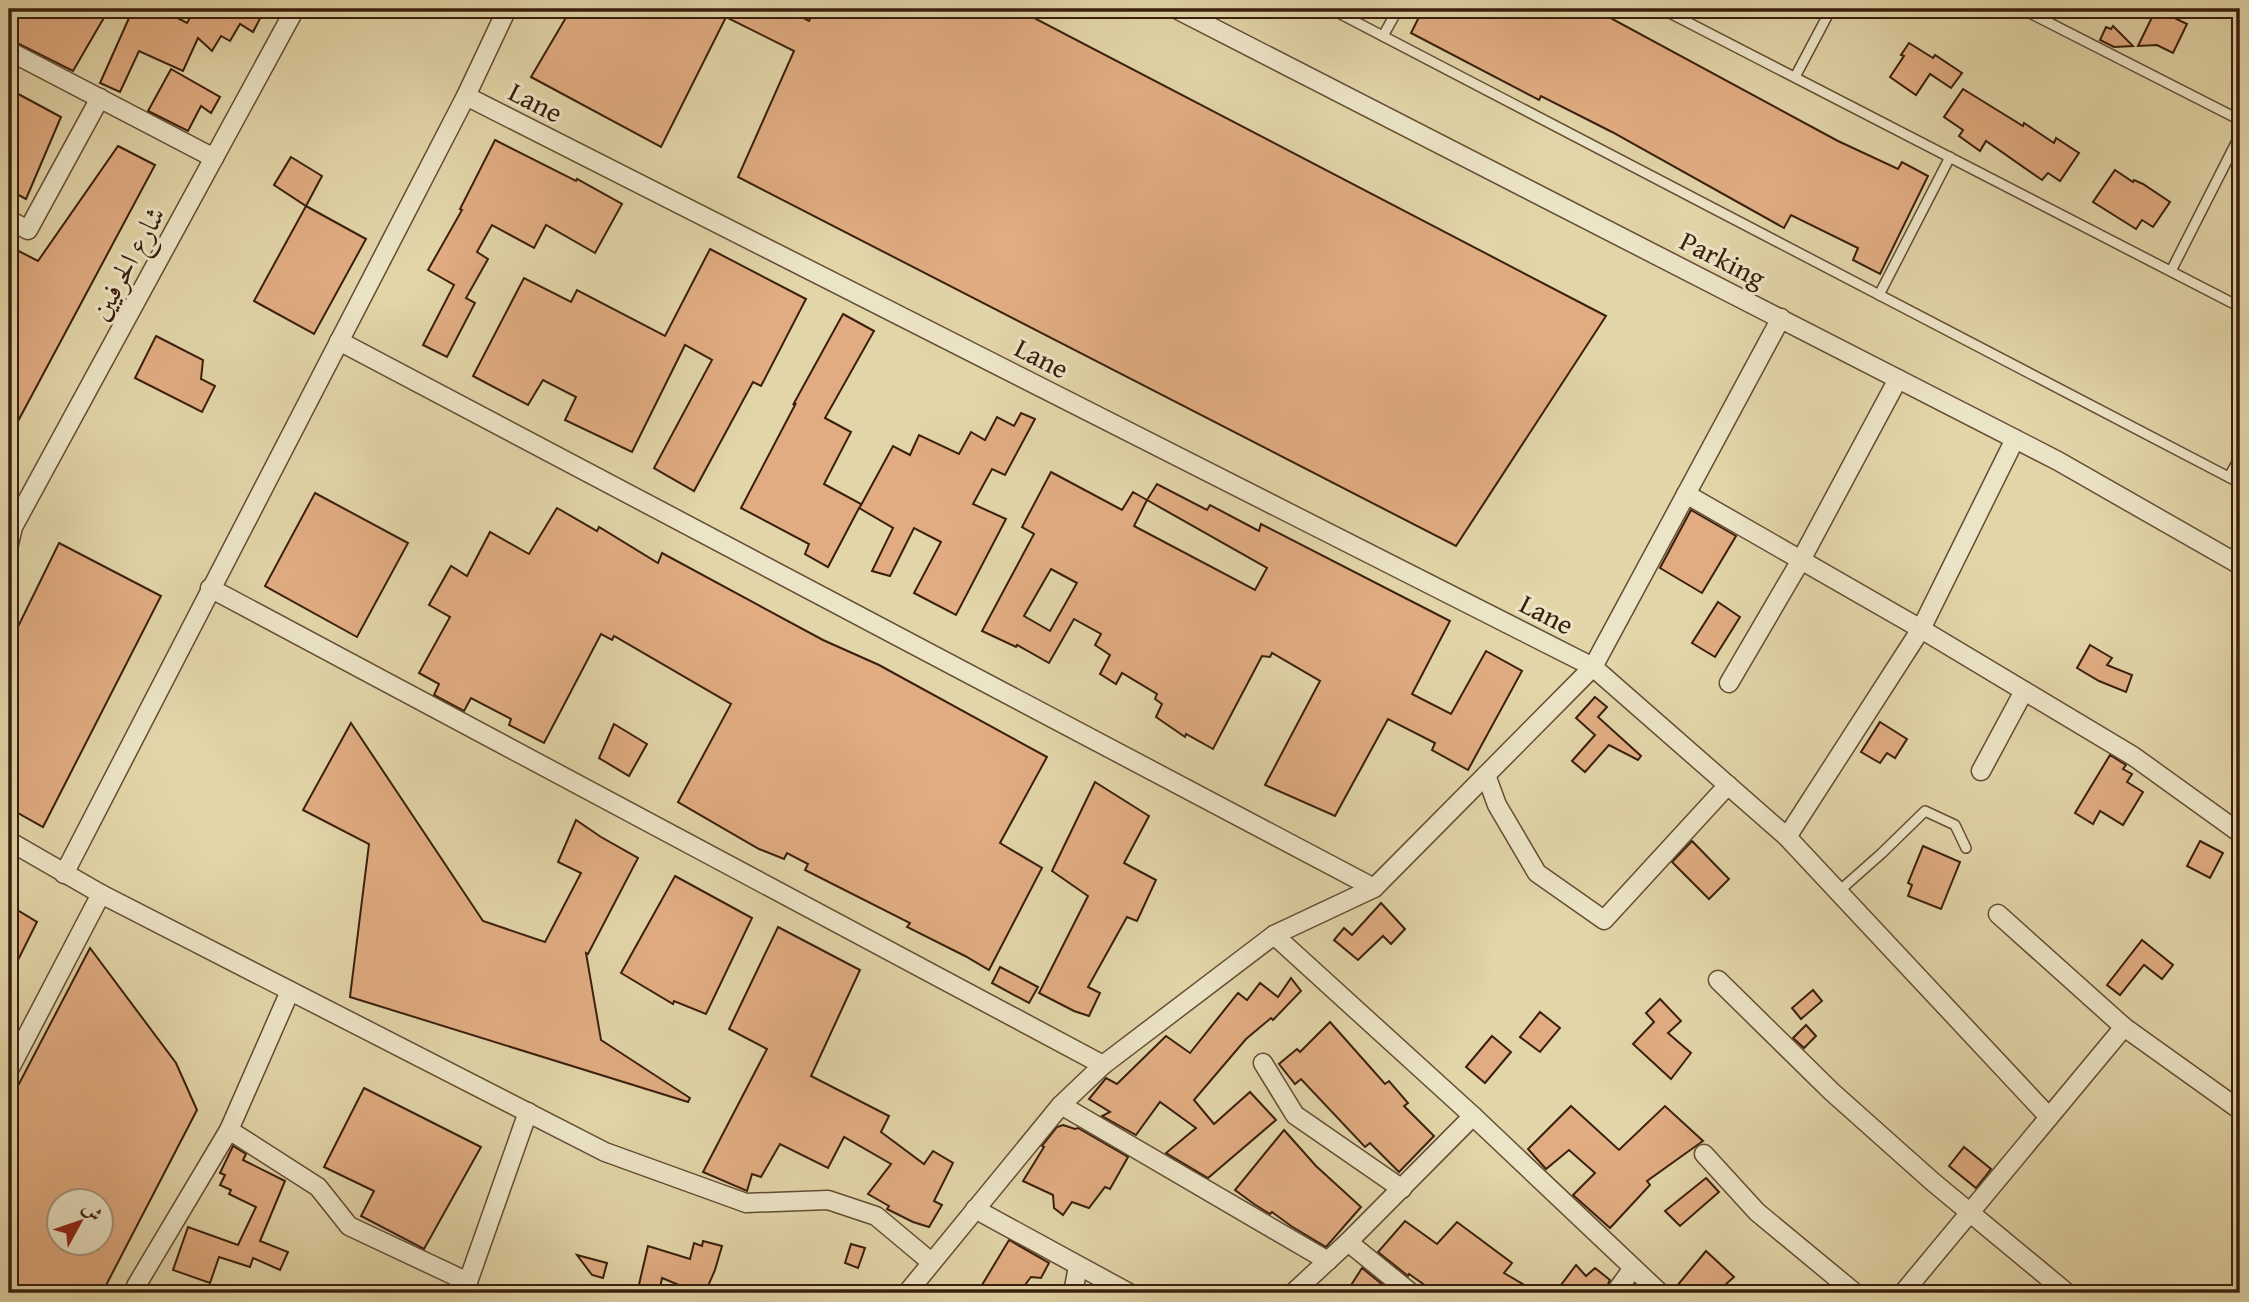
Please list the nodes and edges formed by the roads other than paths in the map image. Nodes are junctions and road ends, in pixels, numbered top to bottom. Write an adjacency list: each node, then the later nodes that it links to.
1 (295, 9): 17 (street, شارع الحرفيين)
2 (507, 9): 12 (street)
3 (1176, 9): 22 (street, Parking)
4 (1331, 9): 9 (lane)
5 (1398, 9): 9 (lane)
6 (1662, 9): 11 (lane)
7 (1831, 9): 11 (lane)
8 (2022, 9): 14 (lane)
9 (1383, 36): 20 (lane)
10 (9, 51): 13 (street)
11 (1795, 77): 16 (lane)
12 (466, 96): 23 (street); 35 (street, Lane)
13 (100, 98): 17 (street); 18 (street)
14 (2240, 120)
15 (2240, 135): 19 (lane)
16 (1950, 157): 19 (lane); 20 (lane)
17 (214, 158): 30 (street, شارع الحرفيين)
18 (9, 220)
19 (2171, 271): 21 (lane)
20 (1879, 295): 27 (lane)
21 (2240, 307)
22 (1781, 318): 24 (street, Parking); 29 (street)
23 (339, 341): 33 (street); 46 (street)
24 (1898, 379): 25 (street, Parking); 31 (street)
25 (2015, 439): 32 (street, Parking); 34 (street)
26 (2240, 457): 27 (lane)
27 (2229, 477): 28 (lane)
28 (2240, 483)
29 (1686, 494): 31 (street); 35 (street)
30 (9, 544)
31 (1801, 560): 34 (street); 36 (street)
32 (2240, 565)
33 (210, 588): 45 (street); 55 (street)
34 (1921, 629): 37 (street); 42 (street)
35 (1593, 667): 39 (street); 40 (street, Lane)
36 (1729, 684)
37 (2024, 691): 38 (street); 41 (street)
38 (1981, 771)
39 (1486, 775): 40 (street); 46 (street)
40 (1728, 785): 42 (street, Lane)
41 (2240, 833)
42 (1787, 837): 47 (street, Lane)
43 (9, 841): 45 (street)
44 (1966, 848): 47 (lane)
45 (64, 874): 48 (street)
46 (1374, 888): 50 (street)
47 (1838, 892): 61 (street, Lane)
48 (101, 894): 52 (street); 56 (street)
49 (1998, 914): 53 (street)
50 (1274, 935): 55 (street); 60 (street)
51 (1718, 980): 66 (street)
52 (290, 991): 59 (street); 62 (street)
53 (2123, 1027): 58 (street); 61 (street)
54 (1264, 1063): 64 (street)
55 (1103, 1065): 57 (street)
56 (9, 1070)
57 (1061, 1105): 65 (street); 68 (street)
58 (2240, 1110)
59 (528, 1112): 69 (street); 73 (street)
60 (1473, 1116): 64 (street); 71 (street)
61 (2049, 1117): 66 (street)
62 (229, 1130): 72 (street); 73 (street)
63 (1704, 1154): 81 (street)
64 (1402, 1189): 67 (street)
65 (975, 1209): 69 (street); 70 (street)
66 (1970, 1213): 82 (street); 83 (street)
67 (1348, 1242): 68 (street); 78 (street)
68 (1328, 1261): 77 (street)
69 (931, 1262): 74 (street)
70 (1078, 1266): 75 (street); 76 (street)
71 (1633, 1268): 79 (street); 80 (street)
72 (136, 1286)
73 (466, 1288)
74 (907, 1293)
75 (1073, 1293)
76 (1129, 1293)
77 (1293, 1293)
78 (1411, 1293)
79 (1615, 1293)
80 (1660, 1293)
81 (1855, 1293)
82 (1903, 1293)
83 (2067, 1293)

